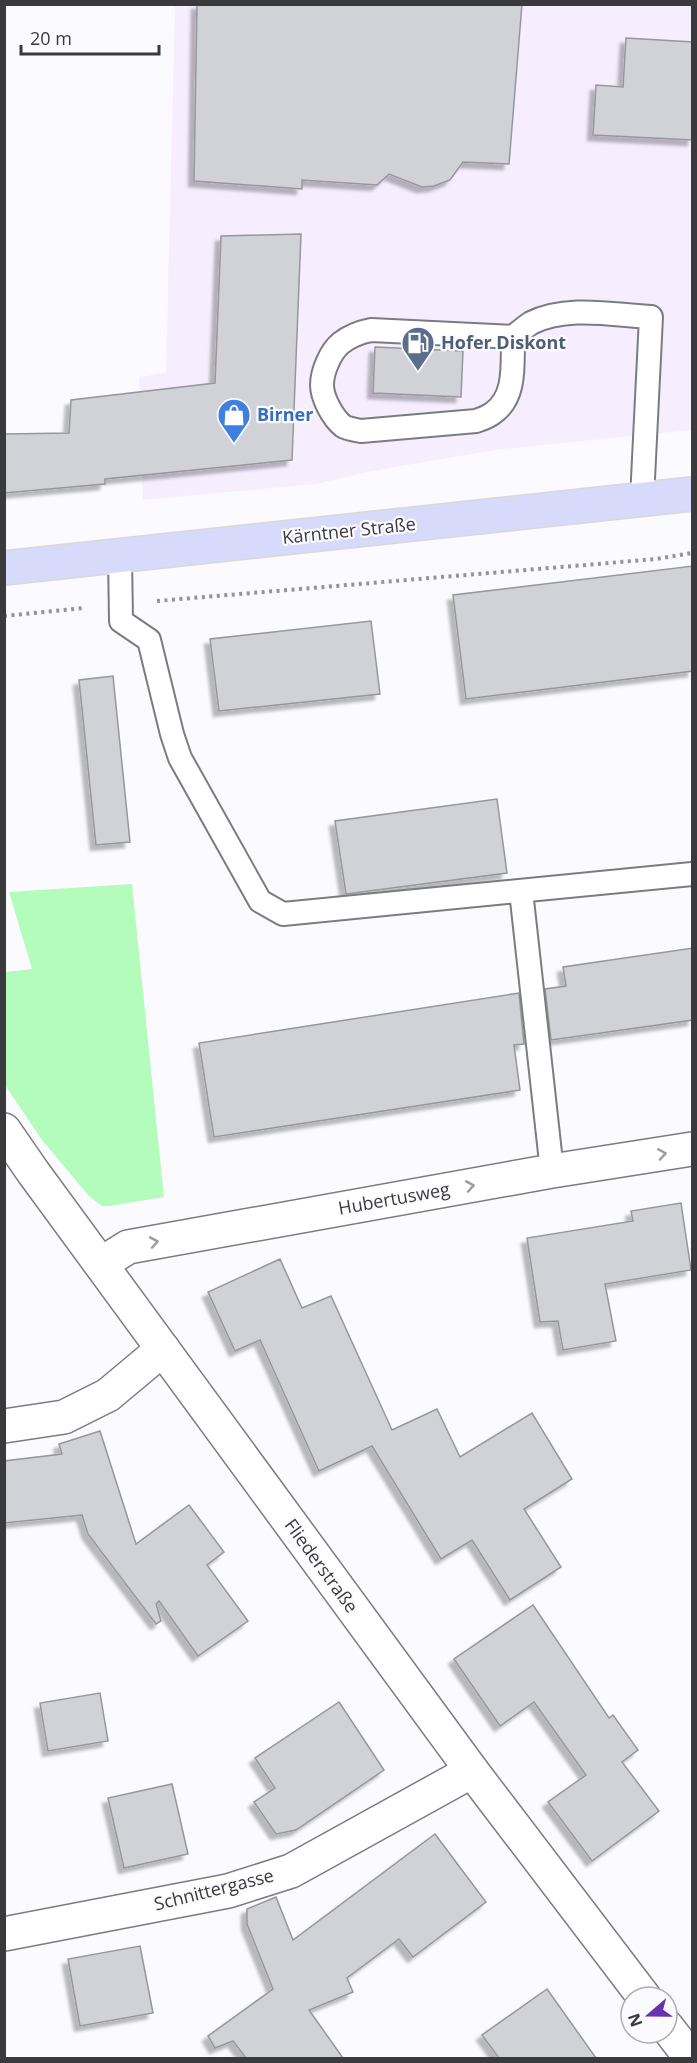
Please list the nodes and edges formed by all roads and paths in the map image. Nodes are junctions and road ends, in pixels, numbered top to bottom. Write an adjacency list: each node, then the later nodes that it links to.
1 (513, 337): 1 (lane); 3 (lane)
2 (693, 494): 3 (main road, Kärntner Straße)
3 (642, 499): 5 (main road, Kärntner Straße)
4 (693, 553): 7 (path)
5 (120, 556): 6 (main road, Kärntner Straße); 7 (lane)
6 (4, 568)
7 (120, 604): 8 (path); 10 (lane)
8 (4, 616)
9 (693, 874): 10 (lane)
10 (521, 891): 13 (lane)
11 (4, 1131): 14 (street, Fliederstraße)
12 (693, 1149): 13 (street, Hubertusweg, one-way to 12)
13 (552, 1171): 14 (street, Hubertusweg, one-way to 13)
14 (101, 1264): 15 (street, Fliederstraße)
15 (163, 1349): 16 (street); 17 (street, Fliederstraße)
16 (4, 1426)
17 (472, 1771): 18 (street, Schnittergasse); 19 (street, Fliederstraße)
18 (4, 1934)
19 (635, 1985)
20 (679, 2042): 21 (street)
21 (691, 2058)

